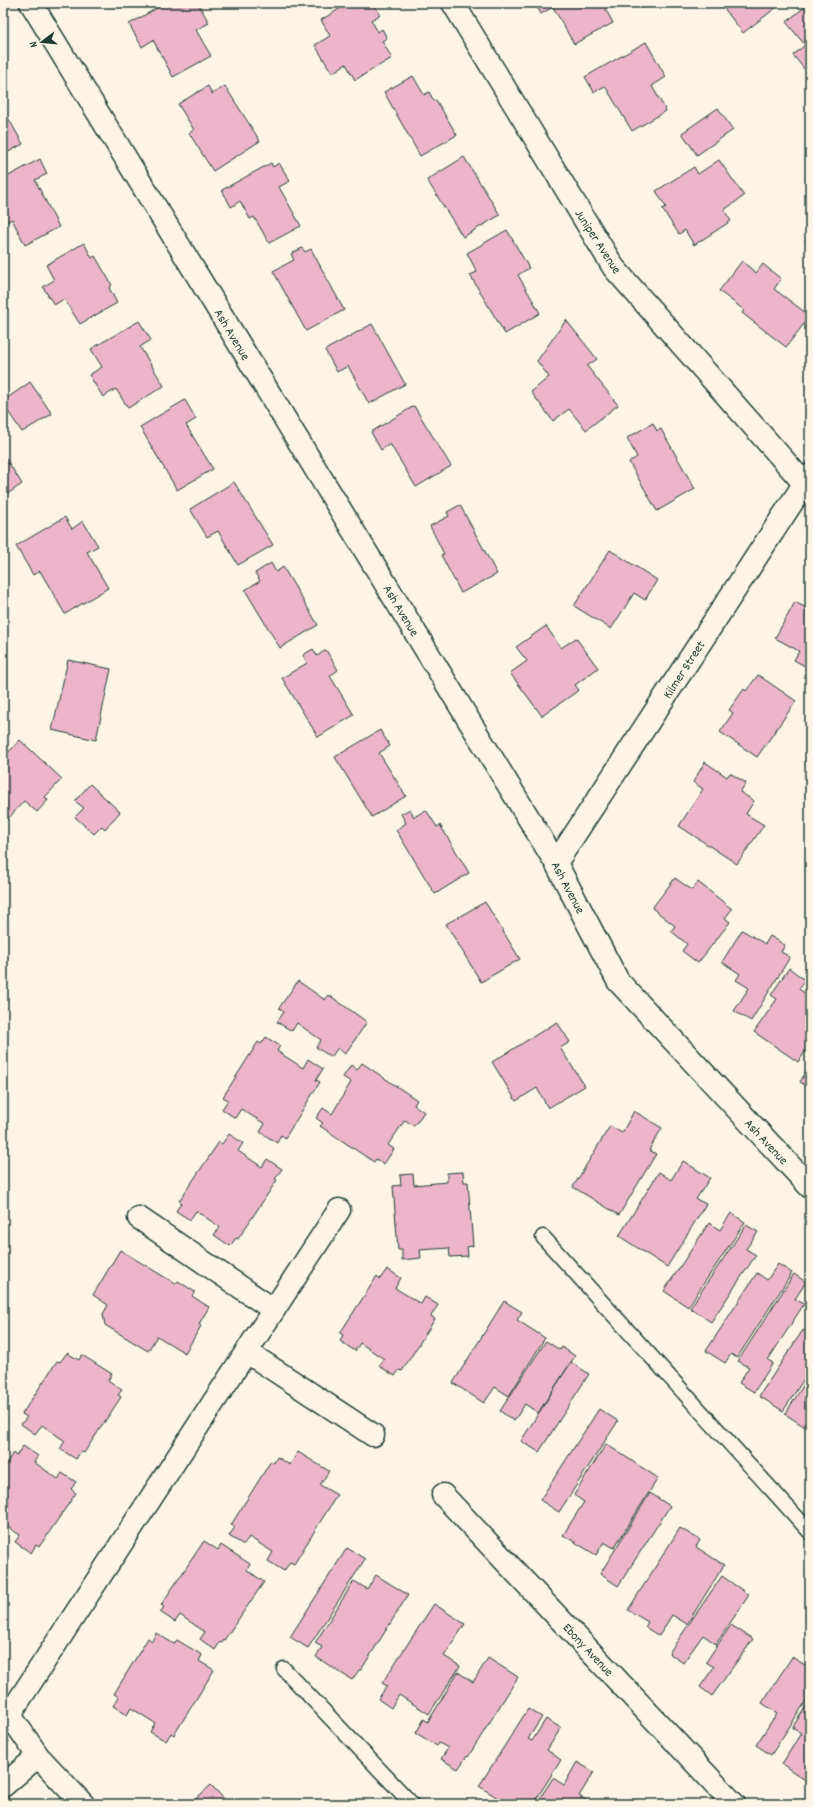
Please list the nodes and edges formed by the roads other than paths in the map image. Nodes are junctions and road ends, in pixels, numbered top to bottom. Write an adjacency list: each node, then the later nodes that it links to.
1 (31, 3): 4 (street, Ash Avenue)
2 (453, 3): 3 (street, Juniper Avenue)
3 (808, 483): 4 (street, Kilmer Street)
4 (556, 863): 5 (street, Ash Avenue)
5 (810, 1187)
6 (339, 1210): 9 (street)
7 (138, 1218): 9 (street)
8 (543, 1237): 13 (lane)
9 (274, 1310): 10 (street)
10 (247, 1352): 11 (street); 15 (street)
11 (373, 1435)
12 (443, 1495): 20 (street, Ebony Avenue)
13 (810, 1532)
14 (284, 1669): 19 (lane)
15 (6, 1709): 16 (street)
16 (38, 1756): 17 (street); 18 (street)
17 (3, 1786)
18 (83, 1804)
19 (412, 1804)
20 (734, 1804)

